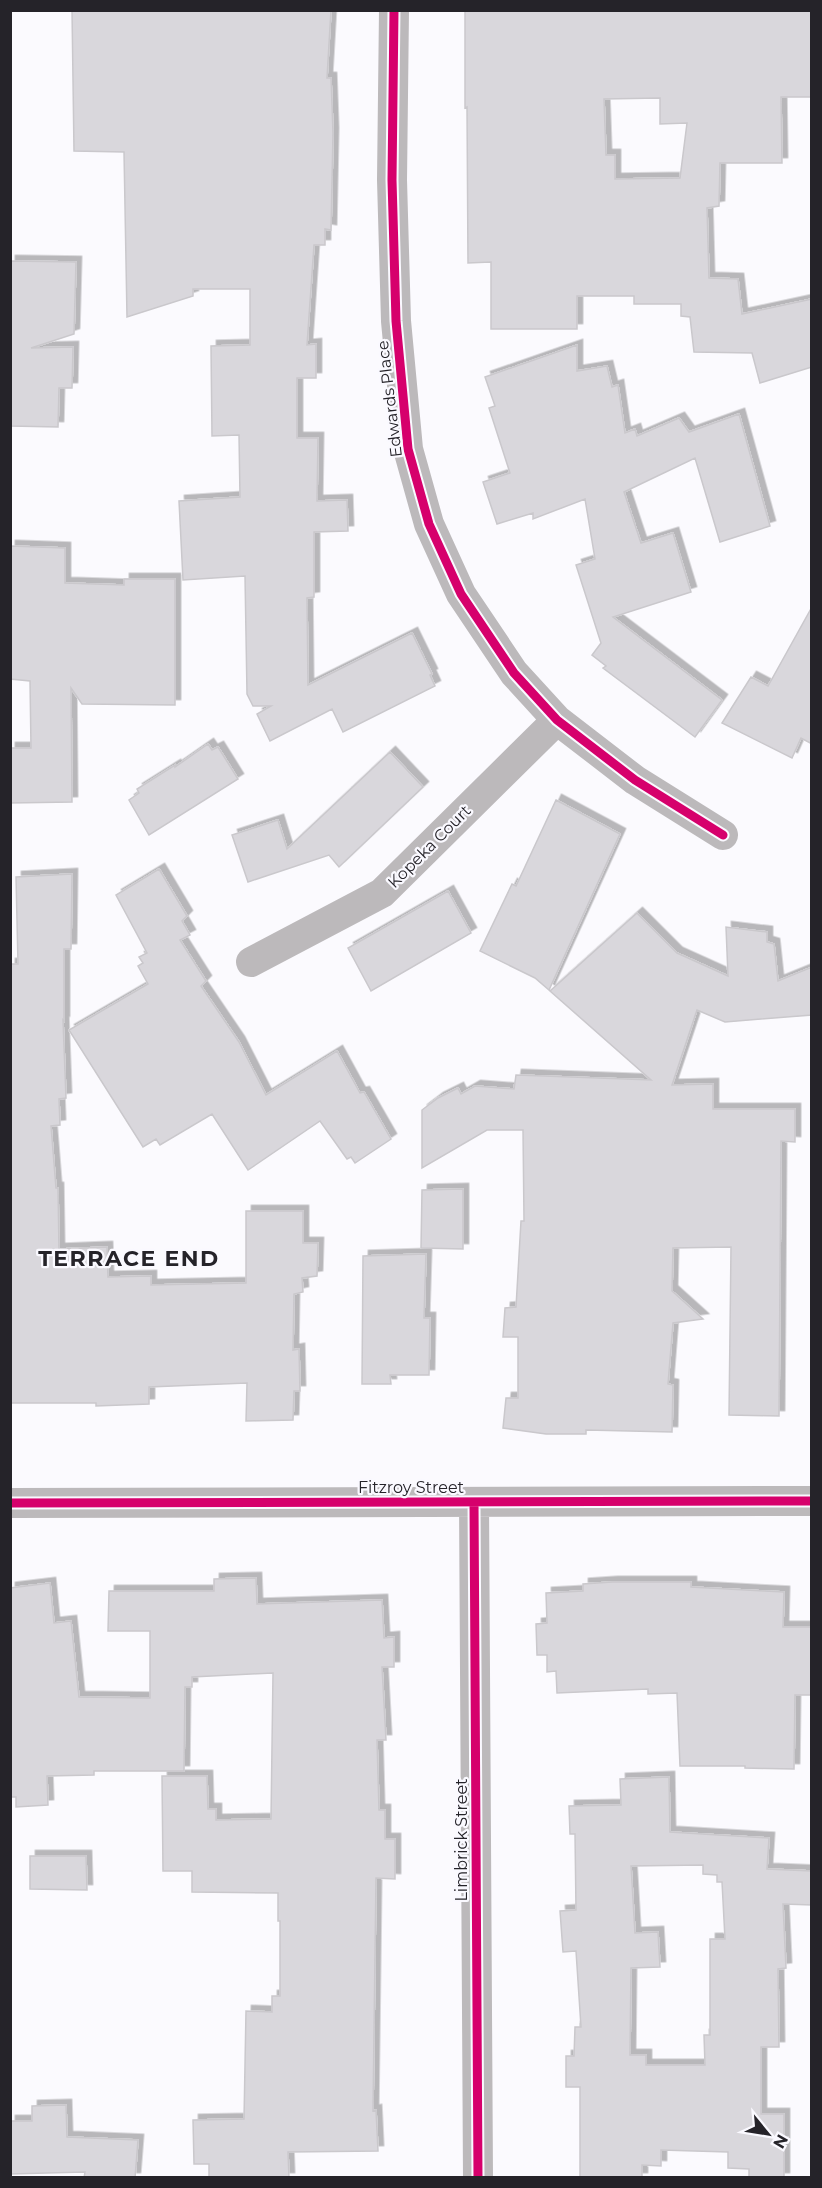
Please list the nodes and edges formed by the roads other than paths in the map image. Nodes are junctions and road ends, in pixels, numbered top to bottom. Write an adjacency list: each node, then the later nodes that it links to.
1 (394, 10): 2 (street, Edwards Place)
2 (556, 720): 3 (street, Edwards Place); 4 (street, Kopeka Court)
3 (723, 835)
4 (251, 962)
5 (812, 1501): 6 (street, Fitzroy Street)
6 (474, 1502): 7 (street, Fitzroy Street); 8 (street, Limbrick Street)
7 (10, 1503)
8 (477, 2178)

